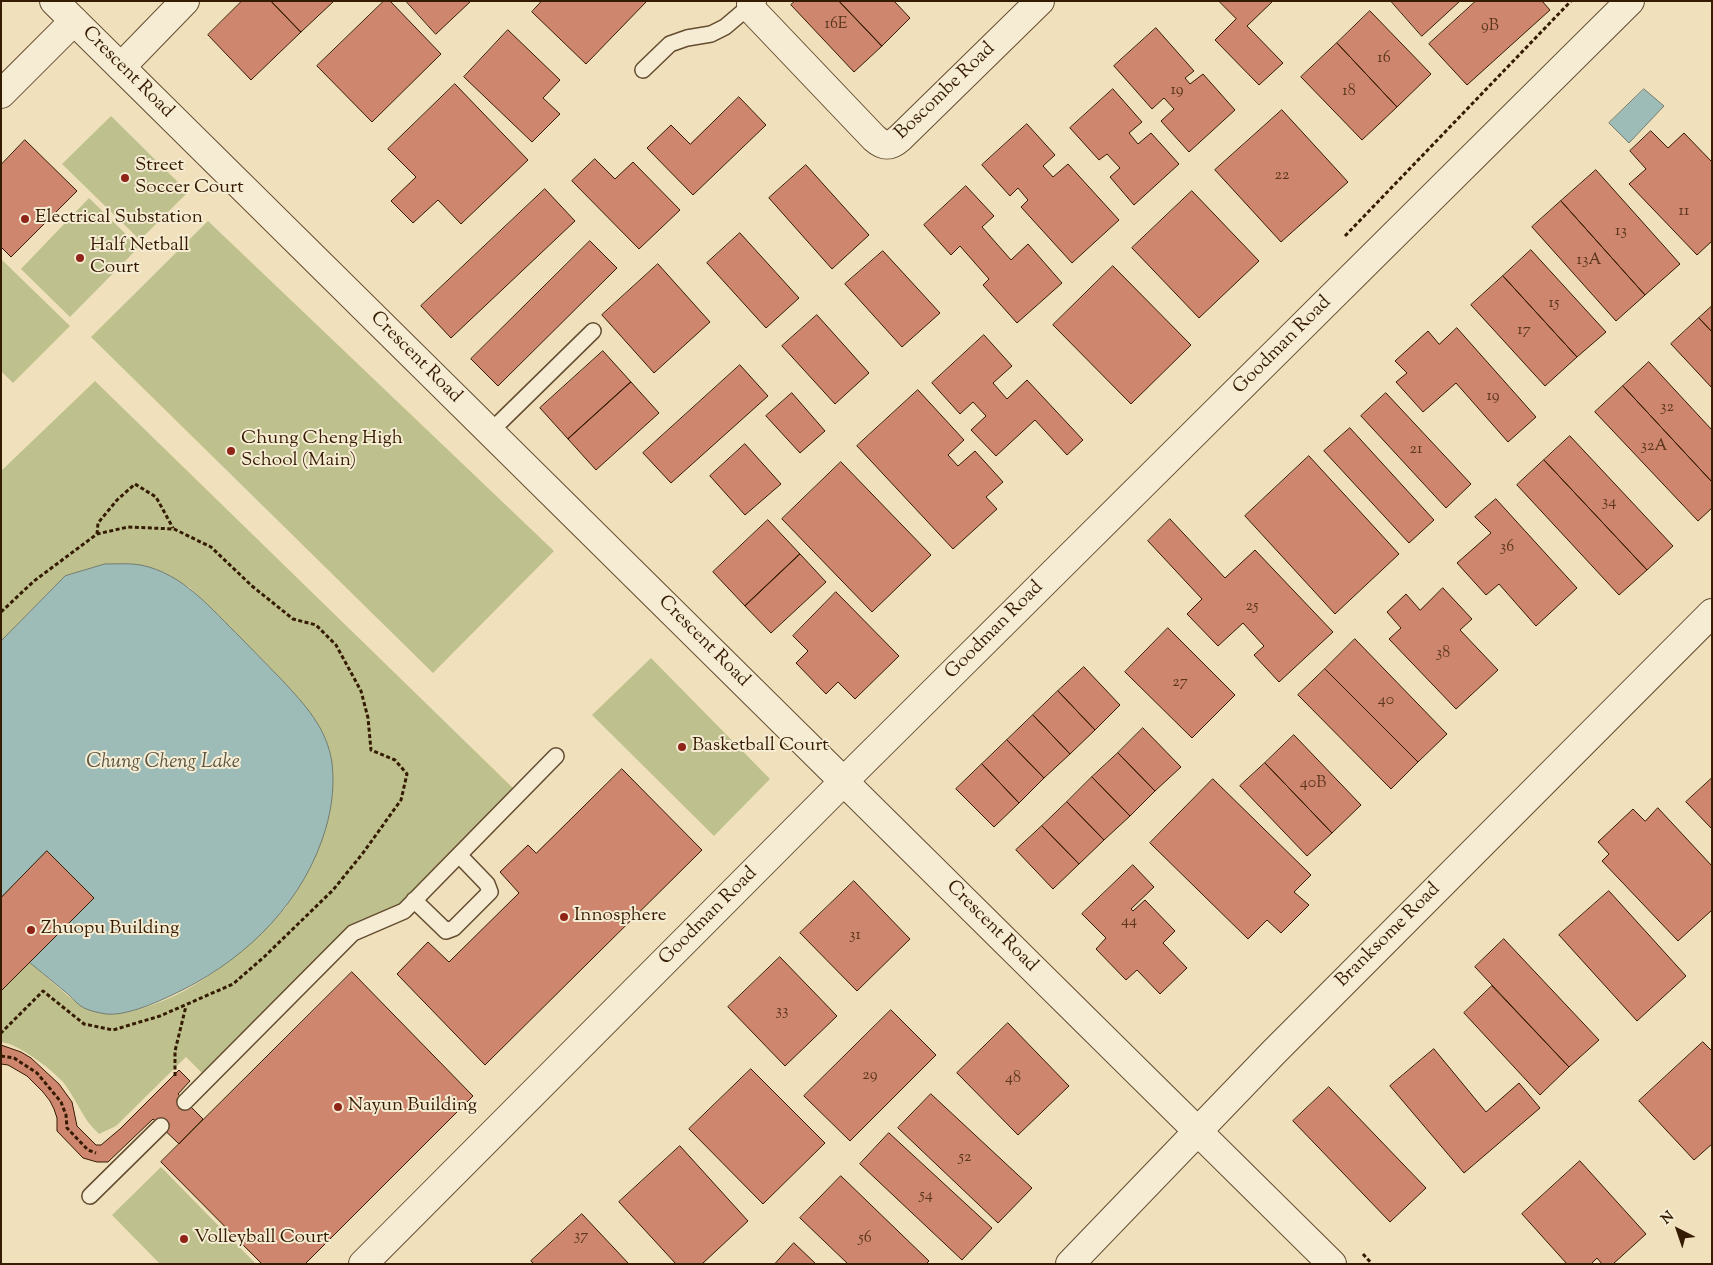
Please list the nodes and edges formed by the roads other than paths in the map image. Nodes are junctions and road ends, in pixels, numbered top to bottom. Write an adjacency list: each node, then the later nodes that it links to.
1 (54, 1): 6 (street, Crescent Road)
2 (185, 1): 7 (street)
3 (1040, 1): 5 (street, Boscombe Road)
4 (1630, 1): 14 (street, Goodman Road)
5 (751, 3): 8 (lane)
6 (74, 21): 7 (street, Crescent Road); 9 (street, Crescent Road)
7 (121, 67): 11 (street, Crescent Road)
8 (643, 70)
9 (1, 94)
10 (592, 331): 11 (lane)
11 (490, 432): 14 (street, Crescent Road)
12 (1712, 613): 19 (street, Branksome Road)
13 (556, 756): 15 (lane)
14 (844, 782): 19 (street, Crescent Road); 21 (street, Goodman Road)
15 (459, 855): 16 (lane); 16 (lane)
16 (414, 900): 17 (lane)
17 (185, 1102)
18 (161, 1126): 20 (lane)
19 (1198, 1131): 22 (street, Branksome Road); 23 (street, Crescent Road)
20 (90, 1196)
21 (363, 1264)
22 (1070, 1264)
23 (1332, 1264)

